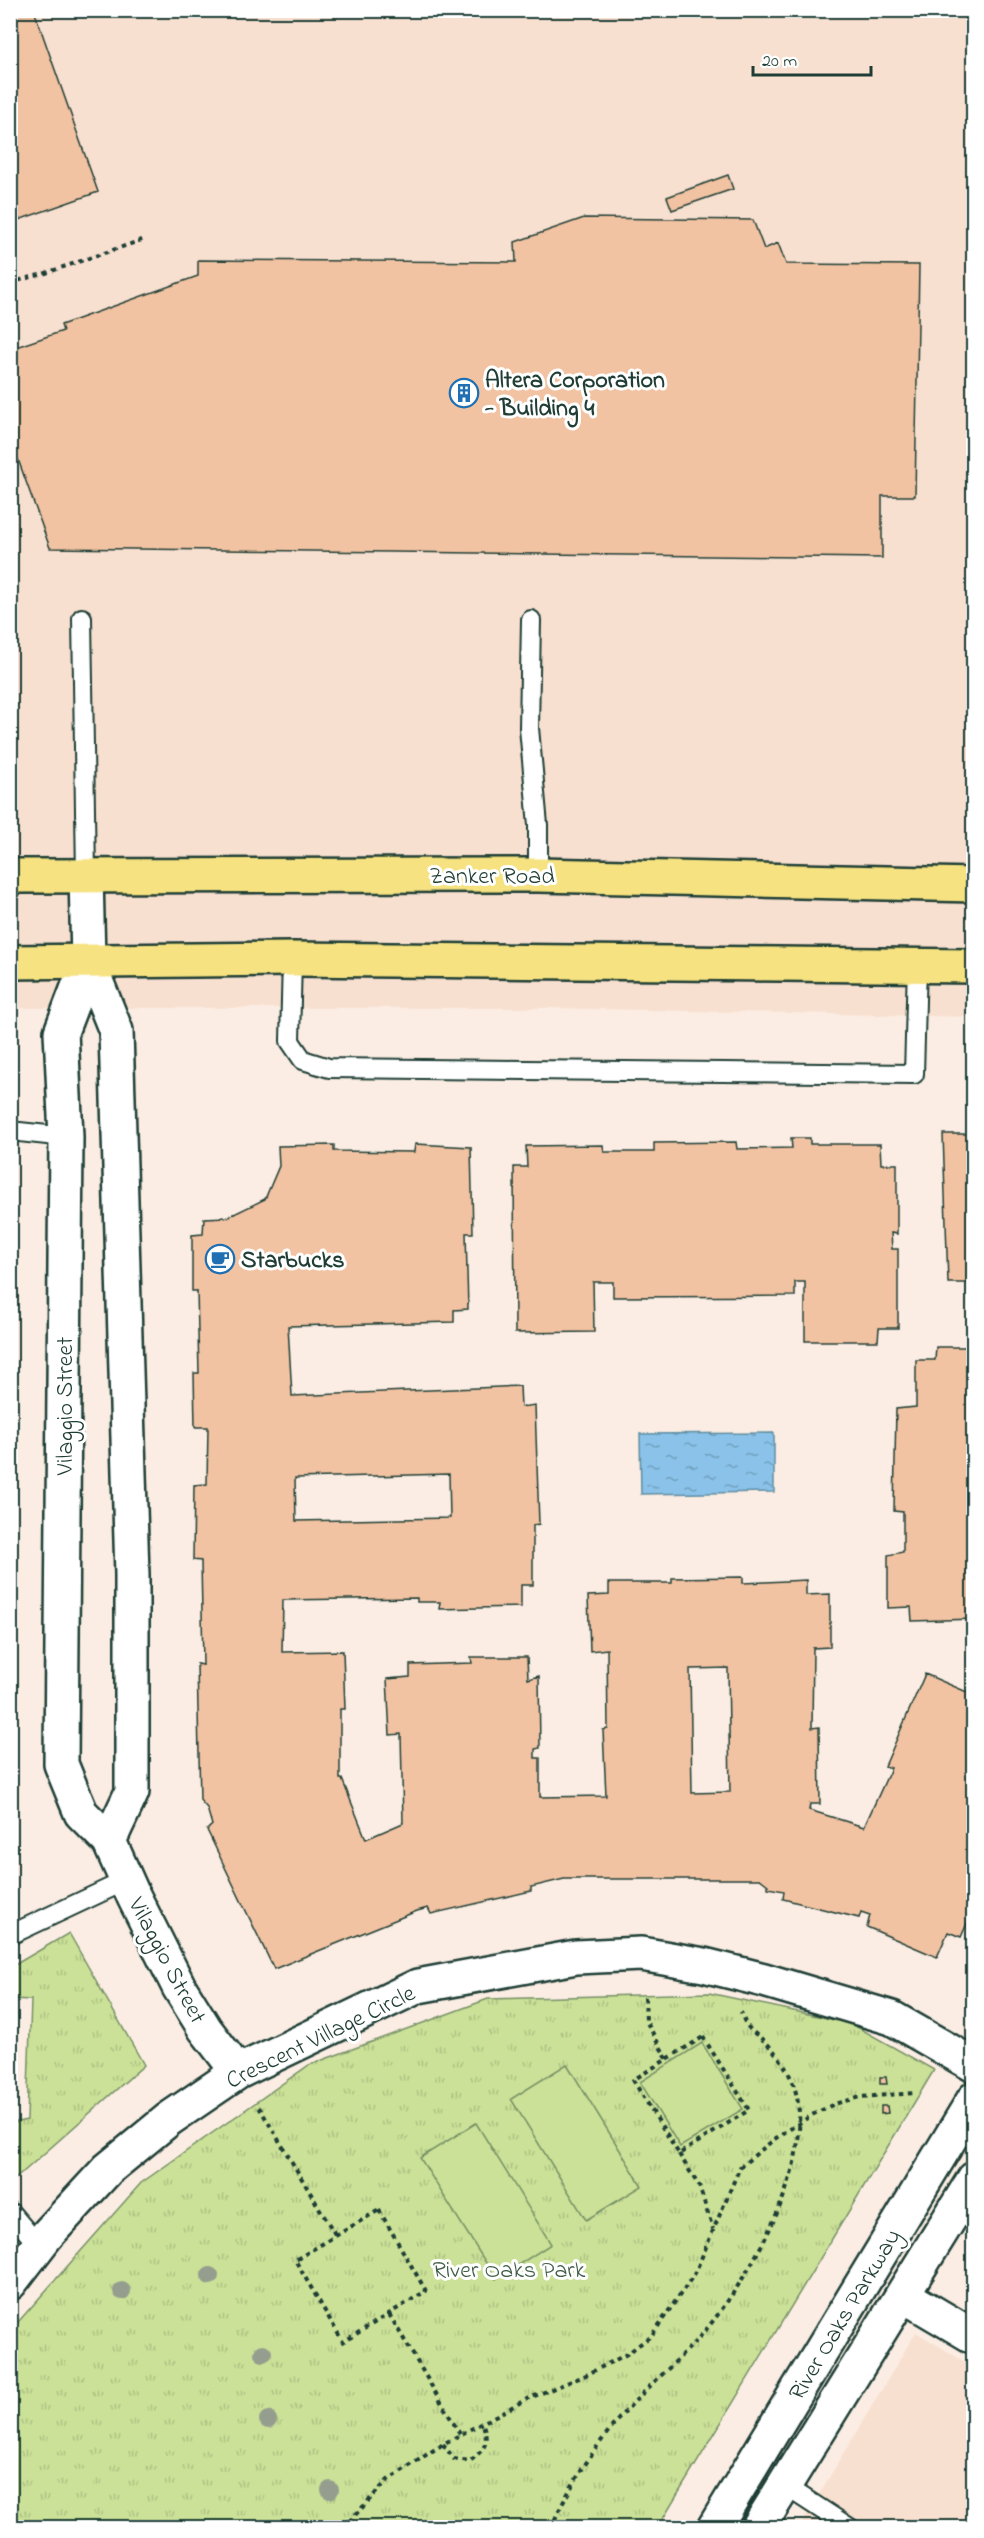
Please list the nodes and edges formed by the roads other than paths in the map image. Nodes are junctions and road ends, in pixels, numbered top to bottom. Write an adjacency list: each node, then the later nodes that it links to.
1 (82, 618): 3 (lane)
2 (531, 620): 4 (lane)
3 (86, 875): 4 (main road, Zanker Road); 5 (main road, Zanker Road); 8 (street, Vilaggio Street)
4 (538, 875): 6 (main road, Zanker Road)
5 (10, 876)
6 (974, 885)
7 (292, 959): 8 (main road); 10 (main road); 10 (lane)
8 (88, 961): 9 (main road); 13 (street, Vilaggio Street); 14 (street, Vilaggio Street)
9 (10, 962)
10 (917, 964): 11 (main road)
11 (974, 966)
12 (10, 1131): 13 (lane)
13 (66, 1137): 14 (street, Vilaggio Street)
14 (109, 1841): 15 (street, Vilaggio Street)
15 (127, 1880): 16 (lane); 18 (street, Vilaggio Street)
16 (10, 1935)
17 (974, 2065): 18 (street, Crescent Village Circle)
18 (238, 2072): 22 (street, Crescent Village Circle)
19 (974, 2099): 23 (street, River Oaks Parkway)
20 (974, 2180): 25 (street, River Oaks Parkway)
21 (10, 2211): 22 (lane)
22 (39, 2246): 24 (street, Crescent Village Circle)
23 (868, 2275): 25 (street); 27 (street, River Oaks Parkway)
24 (10, 2283)
25 (903, 2295): 26 (street); 28 (street, River Oaks Parkway)
26 (974, 2337)
27 (750, 2467): 28 (street); 29 (street, River Oaks Parkway)
28 (784, 2485): 30 (street, River Oaks Parkway); 31 (lane)
29 (714, 2528)
30 (758, 2528)
31 (850, 2528)

